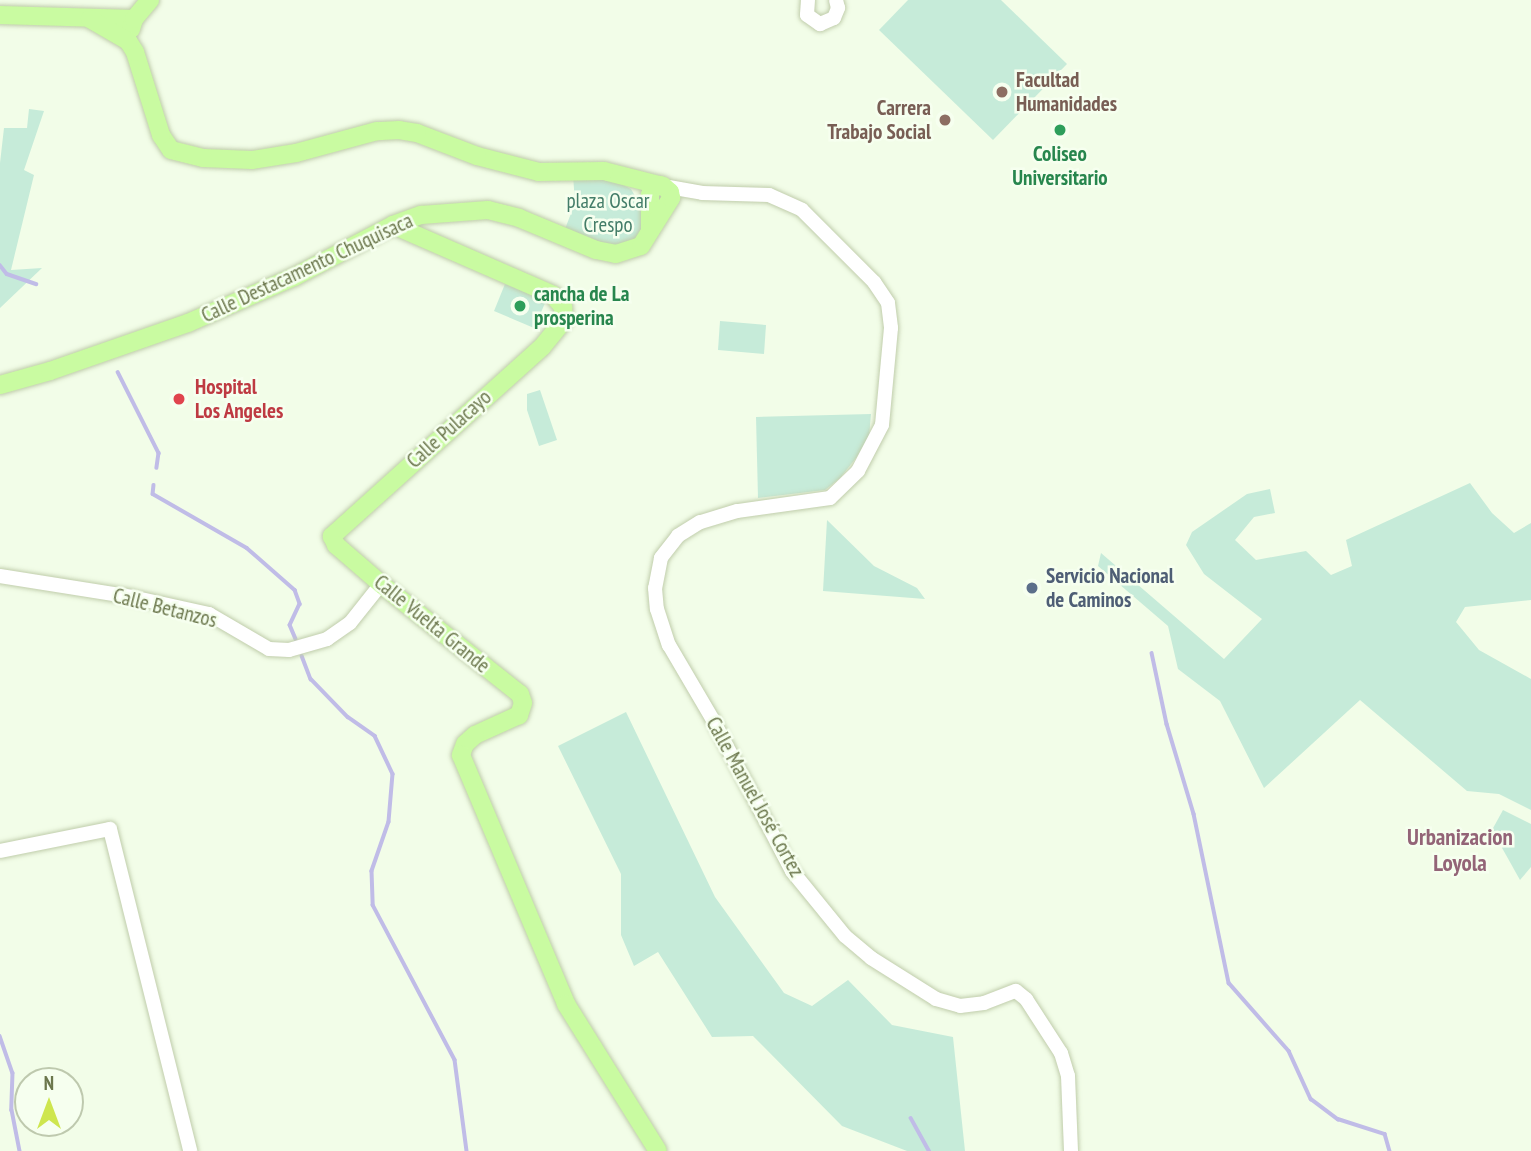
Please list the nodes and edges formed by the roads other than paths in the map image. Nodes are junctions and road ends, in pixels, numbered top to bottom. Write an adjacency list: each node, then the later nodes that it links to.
1 (150, 0): 6 (main road)
2 (808, 0): 3 (street)
3 (836, 0)
4 (0, 15): 5 (main road)
5 (90, 19): 6 (main road); 7 (main road)
6 (134, 19): 7 (main road)
7 (128, 41): 8 (main road)
8 (660, 195): 9 (main road, Calle Destacamento Chuquisaca); 17 (street, Calle Manuel José Cortez)
9 (393, 225): 10 (main road, Calle Destacamento Chuquisaca); 11 (main road, Calle Pulacayo)
10 (0, 385)
11 (332, 536): 13 (main road, Calle Vuelta Grande)
12 (0, 576): 13 (street, Calle Betanzos)
13 (381, 584): 16 (main road, Calle Vuelta Grande)
14 (0, 851): 15 (street)
15 (190, 1151)
16 (658, 1151)
17 (1071, 1151)

